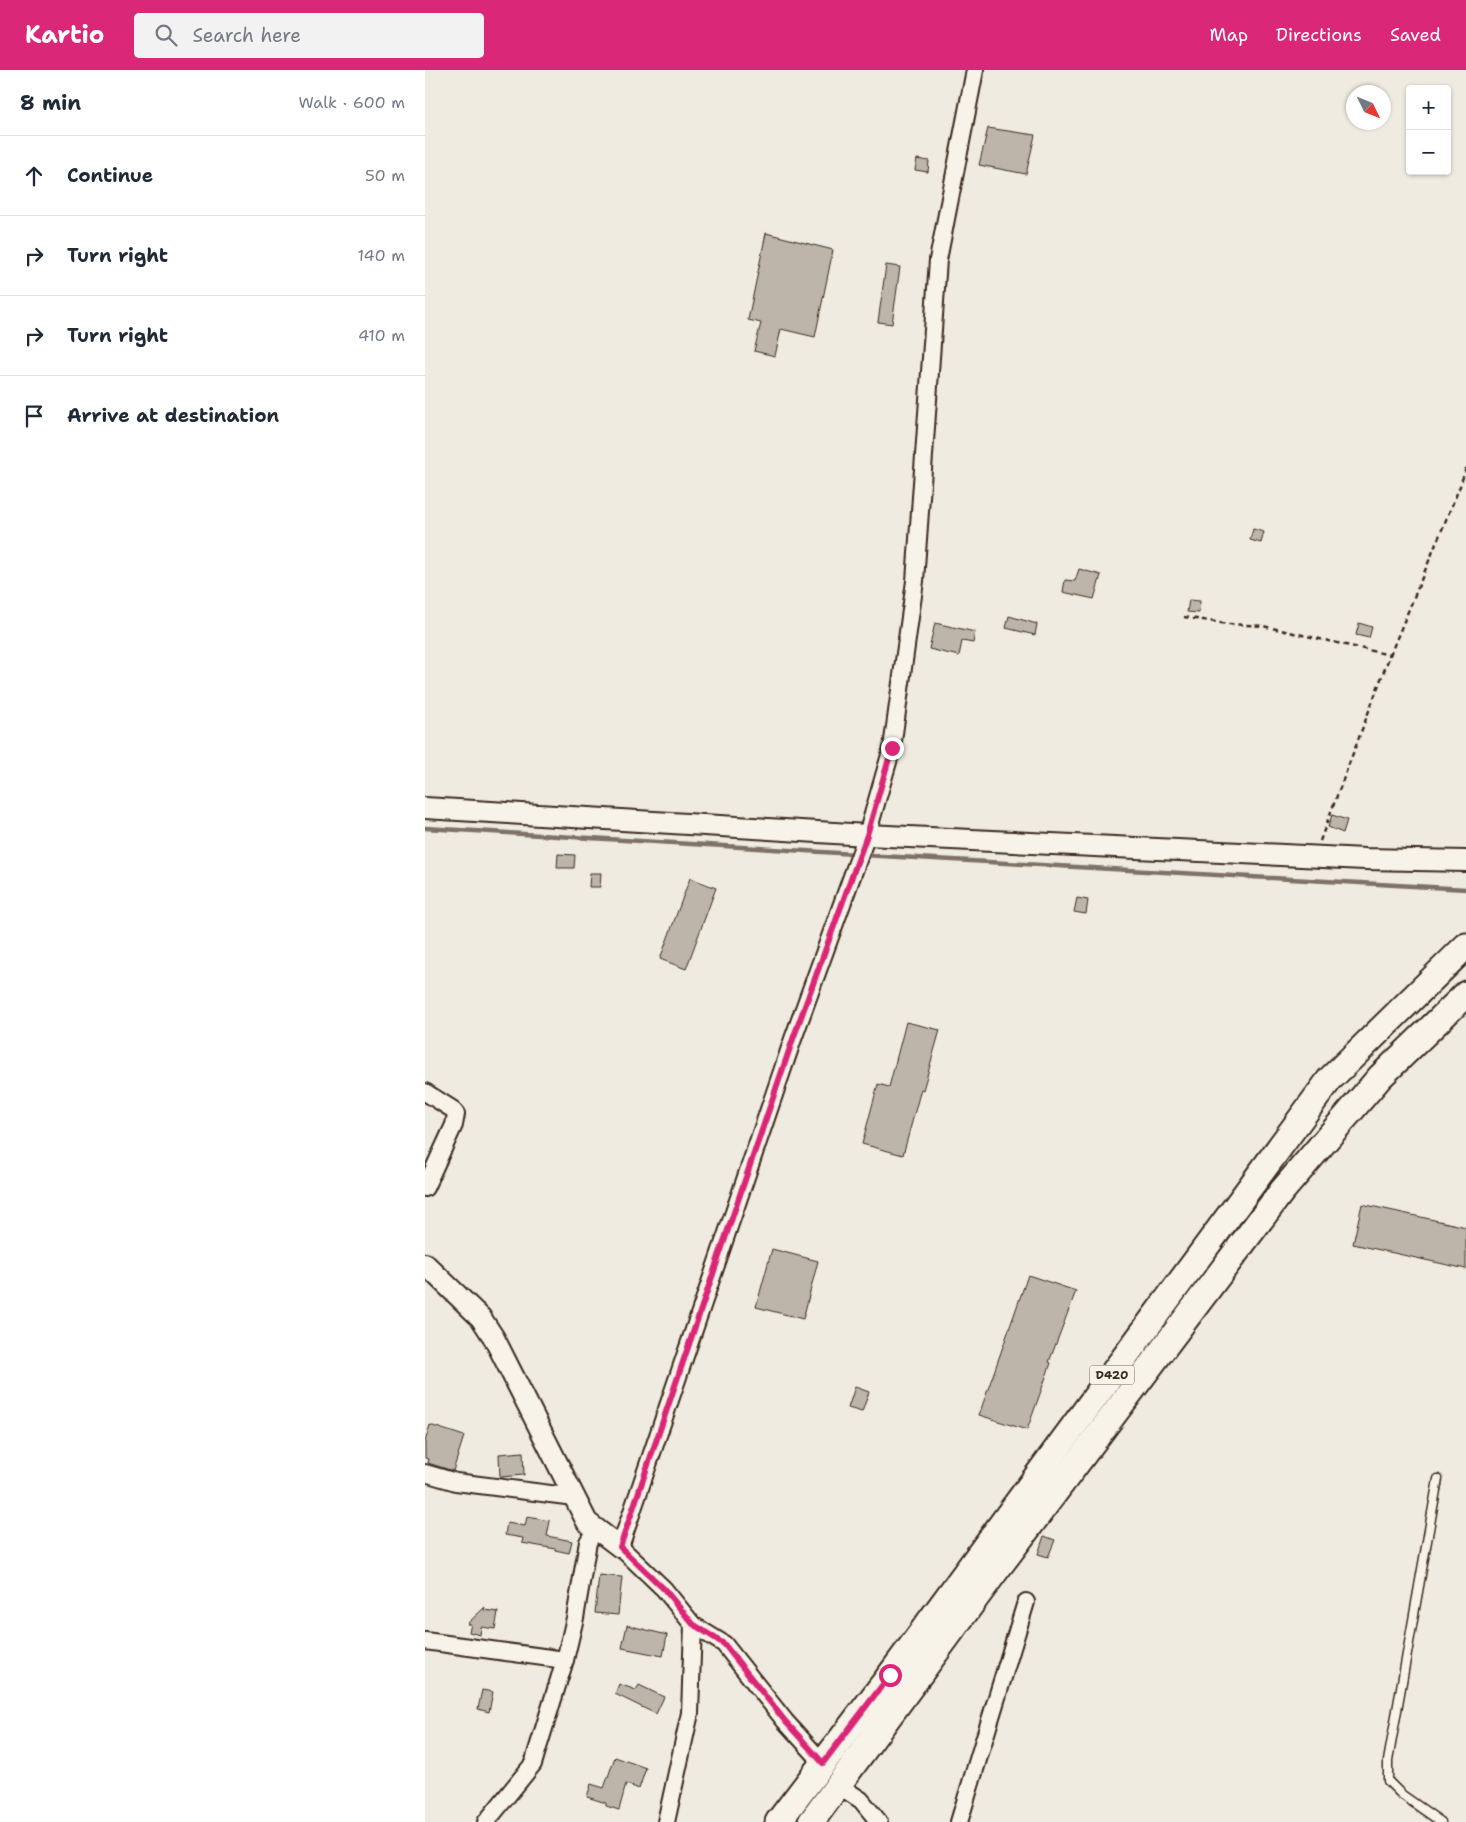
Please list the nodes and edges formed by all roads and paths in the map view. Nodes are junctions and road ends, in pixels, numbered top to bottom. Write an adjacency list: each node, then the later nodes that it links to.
1 (975, 70): 6 (street)
2 (1466, 468): 4 (path)
3 (1184, 617): 4 (path)
4 (1390, 655): 7 (path)
5 (425, 808): 6 (street)
6 (867, 835): 7 (street); 18 (street)
7 (1314, 856): 8 (street)
8 (1466, 861)
9 (1466, 946): 23 (main road, D420)
10 (1466, 994): 24 (main road, D420)
11 (425, 1092): 12 (street)
12 (425, 1188)
13 (425, 1264): 16 (street)
14 (425, 1473): 16 (street)
15 (1438, 1480): 31 (lane)
16 (574, 1496): 17 (street)
17 (596, 1529): 18 (street); 22 (street)
18 (620, 1547): 20 (street)
19 (1026, 1602): 30 (street)
20 (693, 1624): 23 (street); 26 (street)
21 (425, 1641): 22 (street)
22 (565, 1660): 25 (street)
23 (823, 1763): 27 (main road, D420)
24 (838, 1785): 28 (main road, D420); 29 (street)
25 (486, 1822)
26 (666, 1822)
27 (778, 1822)
28 (811, 1822)
29 (879, 1822)
30 (959, 1822)
31 (1441, 1822)

